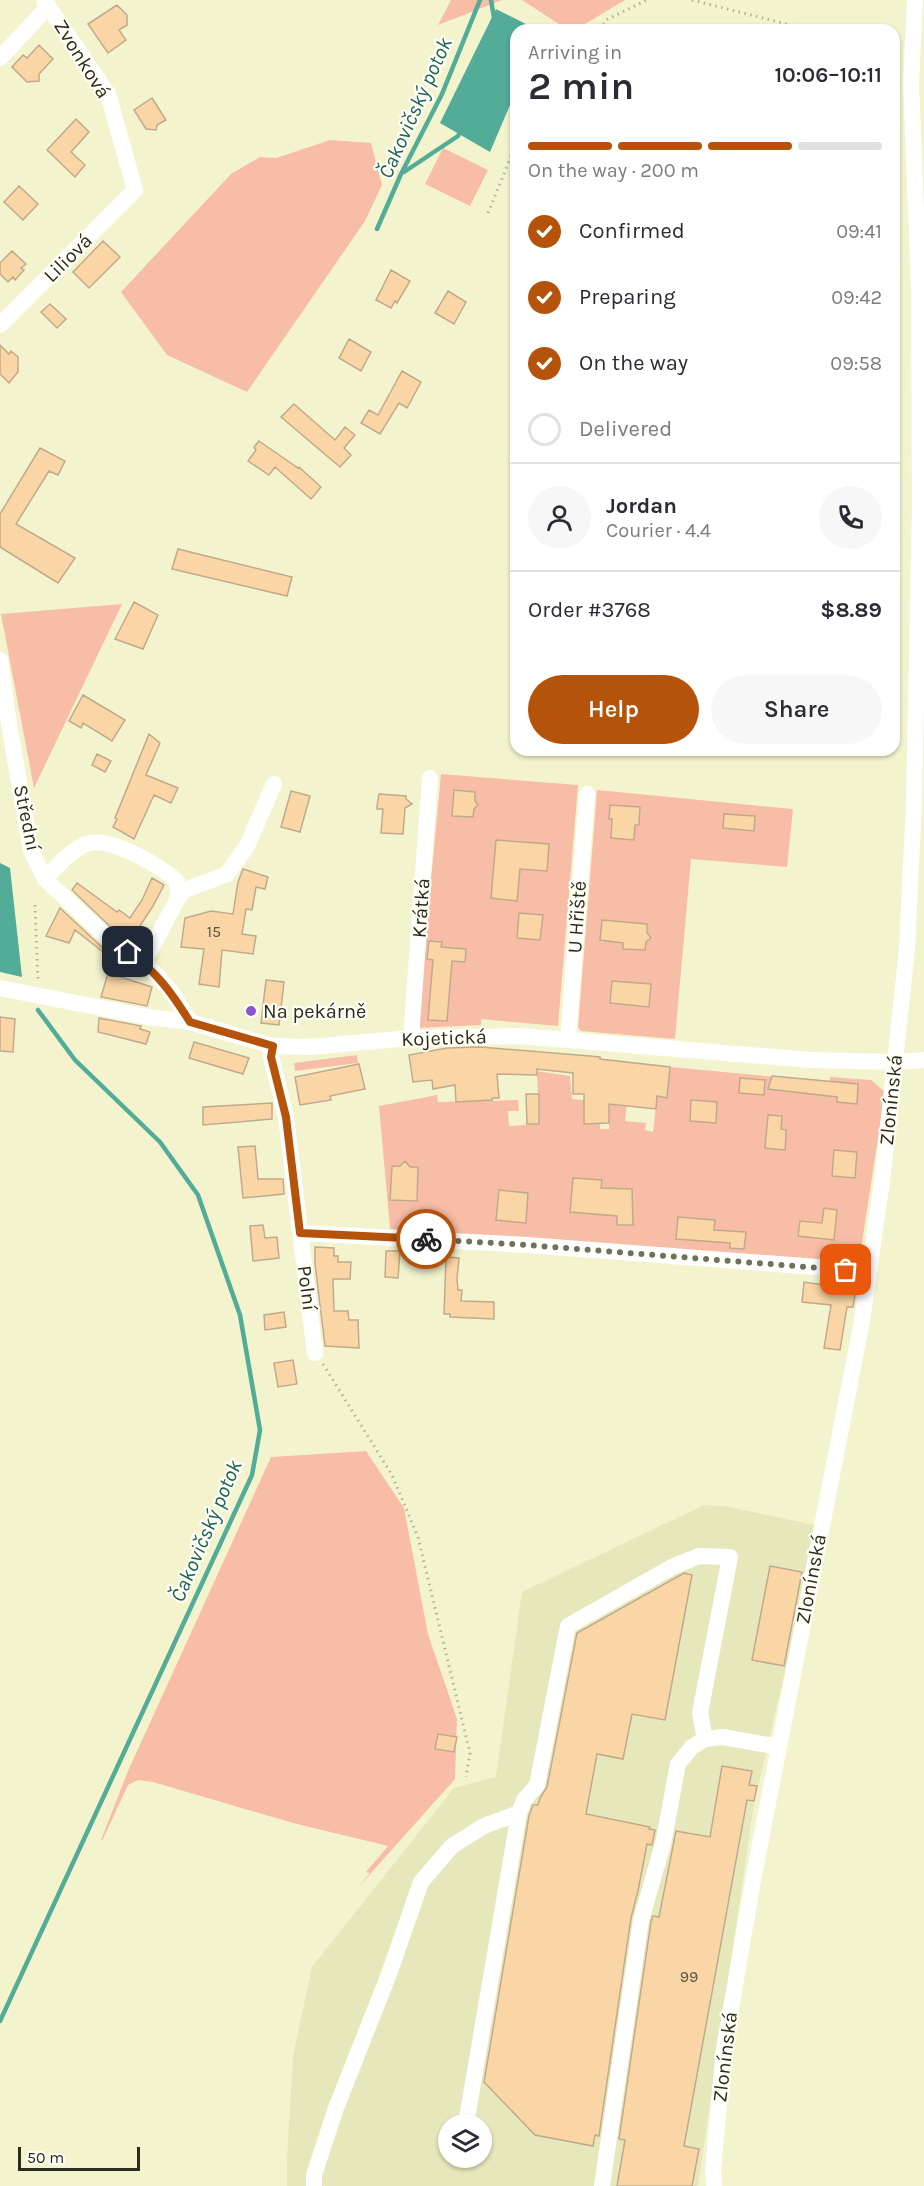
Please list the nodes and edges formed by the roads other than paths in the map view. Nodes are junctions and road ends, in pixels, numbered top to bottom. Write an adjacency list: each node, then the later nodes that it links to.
1 (915, 0): 20 (street, Zlonínská)
2 (46, 4): 3 (street); 4 (street, Zvonková)
3 (0, 58)
4 (135, 190): 5 (street, Liliová)
5 (0, 326)
6 (0, 660): 7 (street, Střední)
7 (4, 722): 11 (street, Střední)
8 (430, 778): 16 (street, Krátká)
9 (274, 784): 12 (street)
10 (587, 794): 17 (street, U Hřiště)
11 (45, 879): 12 (street); 13 (street, Střední)
12 (178, 898): 13 (street)
13 (144, 962): 15 (street, Střední)
14 (0, 988): 15 (street, Kojetická)
15 (190, 1022): 18 (street, Kojetická)
16 (411, 1038): 17 (street, Kojetická); 18 (street, Kojetická)
17 (568, 1040): 20 (street, Kojetická)
18 (273, 1046): 21 (street, Polní)
19 (924, 1060): 20 (street, Kojetická)
20 (895, 1062): 22 (street, Zlonínská)
21 (300, 1233): 22 (street); 23 (street, Polní)
22 (869, 1271): 25 (street, Zlonínská)
23 (315, 1353)
24 (705, 1739): 25 (street); 26 (street); 29 (street)
25 (778, 1748): 30 (street, Zlonínská)
26 (519, 1813): 27 (street); 28 (street)
27 (468, 2114)
28 (314, 2186)
29 (602, 2186)
30 (714, 2186)

